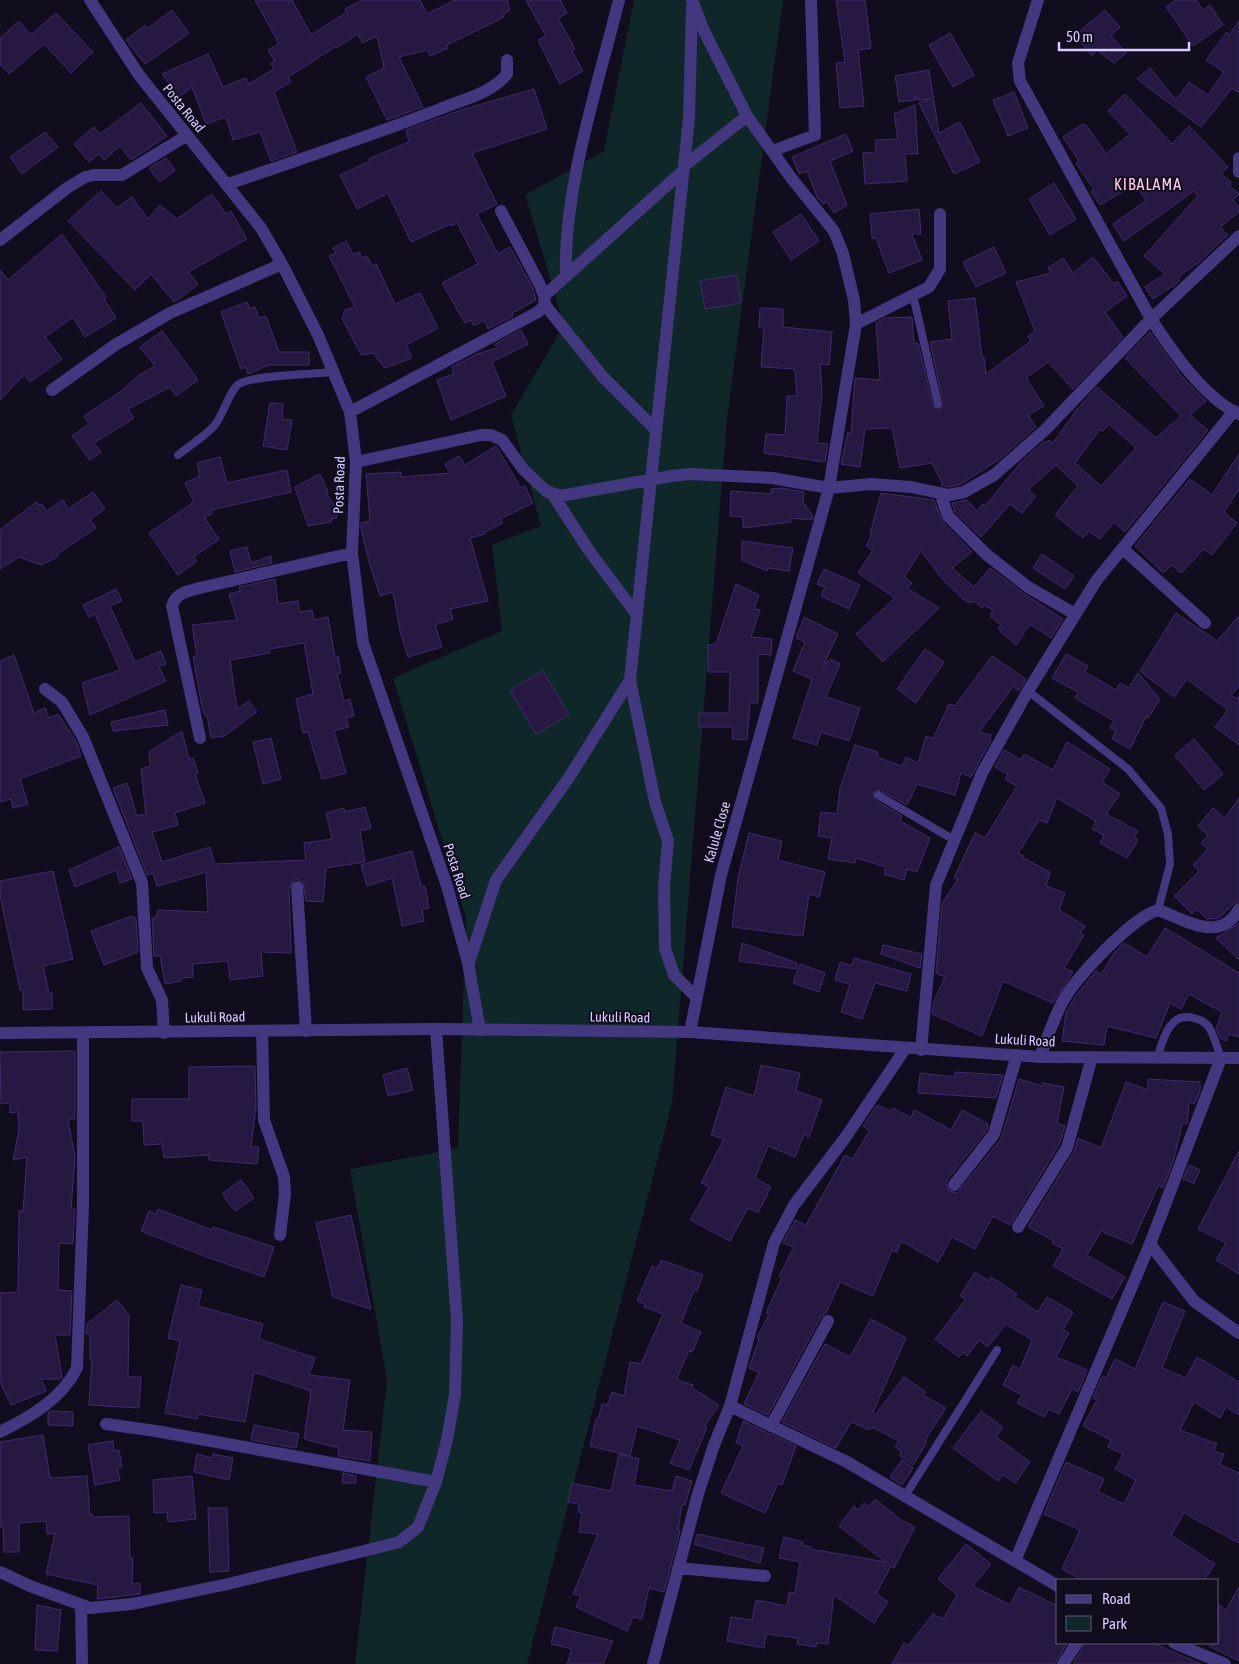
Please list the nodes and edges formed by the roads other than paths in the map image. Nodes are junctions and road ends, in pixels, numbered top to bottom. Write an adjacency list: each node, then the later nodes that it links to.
1 (90, 0): 8 (street, Posta Road)
2 (619, 0): 19 (street)
3 (692, 0): 7 (street, Kalule Close); 11 (street)
4 (811, 0): 9 (street)
5 (1038, 0): 22 (street)
6 (507, 60): 13 (street)
7 (748, 116): 9 (street, Kalule Close); 11 (street)
8 (186, 136): 13 (street, Posta Road); 17 (street)
9 (772, 151): 23 (street, Kalule Close)
10 (1239, 158): 12 (street)
11 (684, 168): 19 (street); 29 (street)
12 (1239, 172)
13 (228, 184): 18 (street, Posta Road)
14 (501, 211): 21 (street)
15 (940, 214): 20 (street)
16 (1239, 236): 22 (street)
17 (0, 240)
18 (282, 264): 24 (street, Posta Road); 25 (street)
19 (566, 276): 21 (street)
20 (913, 295): 23 (street); 26 (lane)
21 (545, 301): 27 (street); 29 (street)
22 (1151, 319): 28 (street); 34 (street)
23 (856, 324): 33 (street, Kalule Close)
24 (334, 372): 27 (street, Posta Road); 30 (lane)
25 (52, 390)
26 (938, 404)
27 (350, 412): 31 (street, Posta Road)
28 (1236, 412): 36 (street)
29 (656, 430): 32 (street)
30 (178, 455)
31 (356, 462): 35 (street); 37 (street, Posta Road)
32 (652, 480): 33 (street); 35 (street); 39 (street)
33 (829, 488): 34 (street); 51 (street, Kalule Close)
34 (940, 493): 38 (street)
35 (553, 495): 39 (street)
36 (1123, 549): 38 (street); 40 (street)
37 (352, 553): 44 (street); 50 (street, Posta Road)
38 (1074, 614): 43 (street)
39 (637, 615): 41 (street)
40 (1205, 624)
41 (630, 680): 50 (street); 51 (street)
42 (45, 689): 58 (street)
43 (1028, 691): 46 (street); 49 (lane)
44 (200, 738)
45 (878, 795): 46 (lane)
46 (954, 840): 61 (street)
47 (297, 887): 56 (street)
48 (1239, 909): 49 (street)
49 (1158, 910): 63 (street)
50 (468, 962): 54 (street, Posta Road)
51 (697, 998): 57 (street, Kalule Close)
52 (436, 1029): 54 (street, Lukuli Road); 56 (street, Lukuli Road); 79 (street)
53 (1, 1030): 59 (street, Lukuli Road)
54 (480, 1030): 57 (street, Lukuli Road)
55 (262, 1031): 56 (street, Lukuli Road); 58 (street, Lukuli Road); 70 (street)
56 (306, 1031)
57 (690, 1032): 60 (street, Lukuli Road)
58 (164, 1033): 59 (street, Lukuli Road)
59 (83, 1034): 78 (street)
60 (905, 1049): 61 (street, Lukuli Road); 75 (street)
61 (921, 1050): 62 (street, Lukuli Road)
62 (1016, 1055): 63 (street, Lukuli Road); 68 (street)
63 (1040, 1057): 64 (street, Lukuli Road)
64 (1092, 1057): 65 (street, Lukuli Road); 69 (street)
65 (1157, 1058): 66 (street, Lukuli Road); 66 (lane)
66 (1221, 1058): 67 (street, Lukuli Road); 71 (street)
67 (1239, 1058)
68 (954, 1185)
69 (1018, 1227)
70 (280, 1235)
71 (1150, 1244): 73 (street); 81 (street)
72 (828, 1321): 77 (street)
73 (1239, 1333)
74 (997, 1350): 80 (lane)
75 (730, 1406): 77 (street); 82 (street)
76 (106, 1424): 79 (street)
77 (771, 1426): 80 (street)
78 (0, 1432)
79 (436, 1482): 86 (street)
80 (905, 1496): 81 (street)
81 (1015, 1561): 85 (street)
82 (678, 1568): 84 (street); 89 (street)
83 (0, 1572): 86 (street)
84 (765, 1576)
85 (1056, 1585)
86 (81, 1606): 90 (street)
87 (1077, 1644): 91 (street)
88 (1176, 1644): 92 (street)
89 (657, 1663)
90 (82, 1664)
91 (1062, 1664)
92 (1225, 1664)

